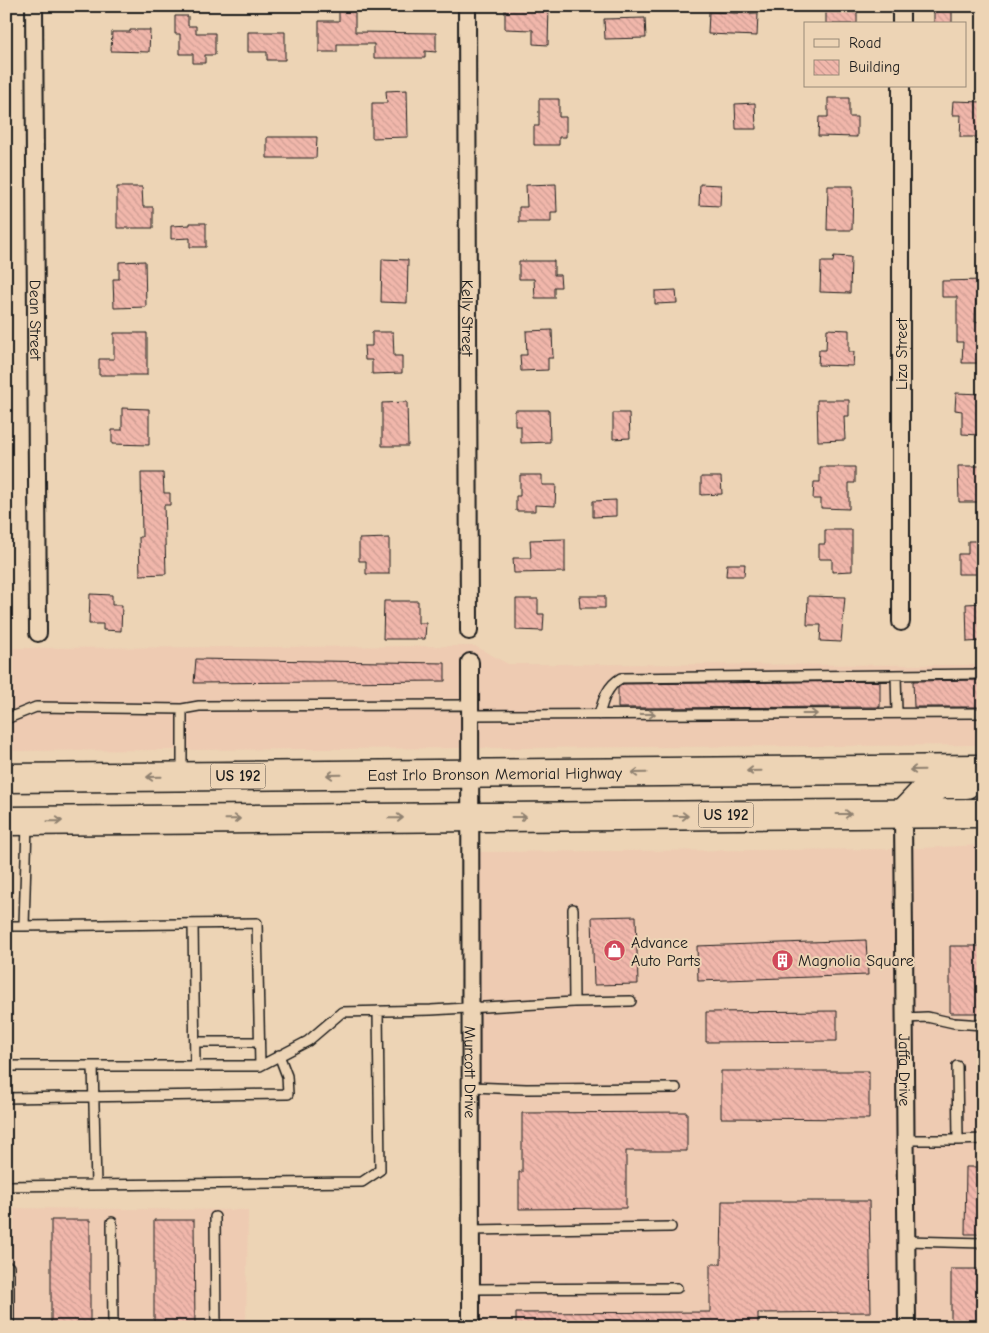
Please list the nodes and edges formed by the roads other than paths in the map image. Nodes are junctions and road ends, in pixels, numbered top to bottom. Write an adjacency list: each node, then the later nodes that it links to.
1 (34, 6): 8 (street, Dean Street)
2 (467, 6): 7 (street, Kelly Street)
3 (901, 6): 4 (street)
4 (901, 22)
5 (901, 88): 6 (street, Liza Street)
6 (901, 622)
7 (469, 631)
8 (38, 633)
9 (470, 662): 13 (street)
10 (983, 674): 11 (lane)
11 (896, 675): 14 (lane); 16 (lane)
12 (182, 709): 13 (lane); 17 (lane); 20 (lane)
13 (470, 710): 16 (lane); 19 (street)
14 (897, 713): 15 (lane); 16 (lane, one-way to 14)
15 (983, 713)
16 (599, 715)
17 (6, 719)
18 (983, 769): 19 (highway, East Irlo Bronson Memorial Highway / US 192, one-way to 19)
19 (470, 774): 20 (highway, East Irlo Bronson Memorial Highway / US 192, one-way to 20); 25 (street)
20 (182, 777): 21 (highway, East Irlo Bronson Memorial Highway / US 192, one-way to 21)
21 (6, 778)
22 (983, 783): 24 (highway)
23 (983, 813): 24 (highway, US 192)
24 (903, 814): 25 (highway, US 192, one-way to 24); 35 (street, Jaffa Drive)
25 (470, 817): 26 (highway, US 192, one-way to 25); 33 (street, Murcott Drive)
26 (17, 821): 30 (lane)
27 (573, 909): 32 (lane)
28 (193, 924): 30 (lane); 37 (lane); 38 (lane)
29 (6, 926): 30 (lane)
30 (24, 926)
31 (631, 1001): 32 (lane)
32 (574, 1002): 33 (lane)
33 (471, 1008): 34 (lane); 45 (street, Murcott Drive)
34 (378, 1011): 39 (lane); 52 (lane)
35 (905, 1018): 36 (lane); 50 (street, Jaffa Drive)
36 (983, 1025)
37 (195, 1042): 38 (lane); 42 (lane)
38 (259, 1042): 43 (lane)
39 (279, 1056): 43 (lane); 47 (lane)
40 (6, 1066): 41 (lane)
41 (94, 1066): 42 (lane); 47 (lane)
42 (195, 1066): 43 (lane)
43 (260, 1066)
44 (956, 1066): 51 (lane)
45 (471, 1086): 46 (lane); 57 (street, Murcott Drive)
46 (676, 1088)
47 (95, 1097): 48 (lane); 52 (lane)
48 (6, 1098)
49 (983, 1139): 51 (lane)
50 (906, 1140): 51 (lane); 58 (street, Jaffa Drive)
51 (958, 1140)
52 (96, 1185): 53 (lane)
53 (6, 1186)
54 (215, 1217): 65 (lane)
55 (112, 1222): 64 (lane)
56 (671, 1227): 57 (lane)
57 (471, 1230): 62 (street, Murcott Drive)
58 (907, 1241): 59 (lane); 67 (street, Jaffa Drive)
59 (983, 1243)
60 (9, 1267): 63 (lane)
61 (677, 1288): 62 (lane)
62 (471, 1289): 66 (street, Murcott Drive)
63 (9, 1327)
64 (112, 1327)
65 (216, 1327)
66 (471, 1327)
67 (908, 1327)

